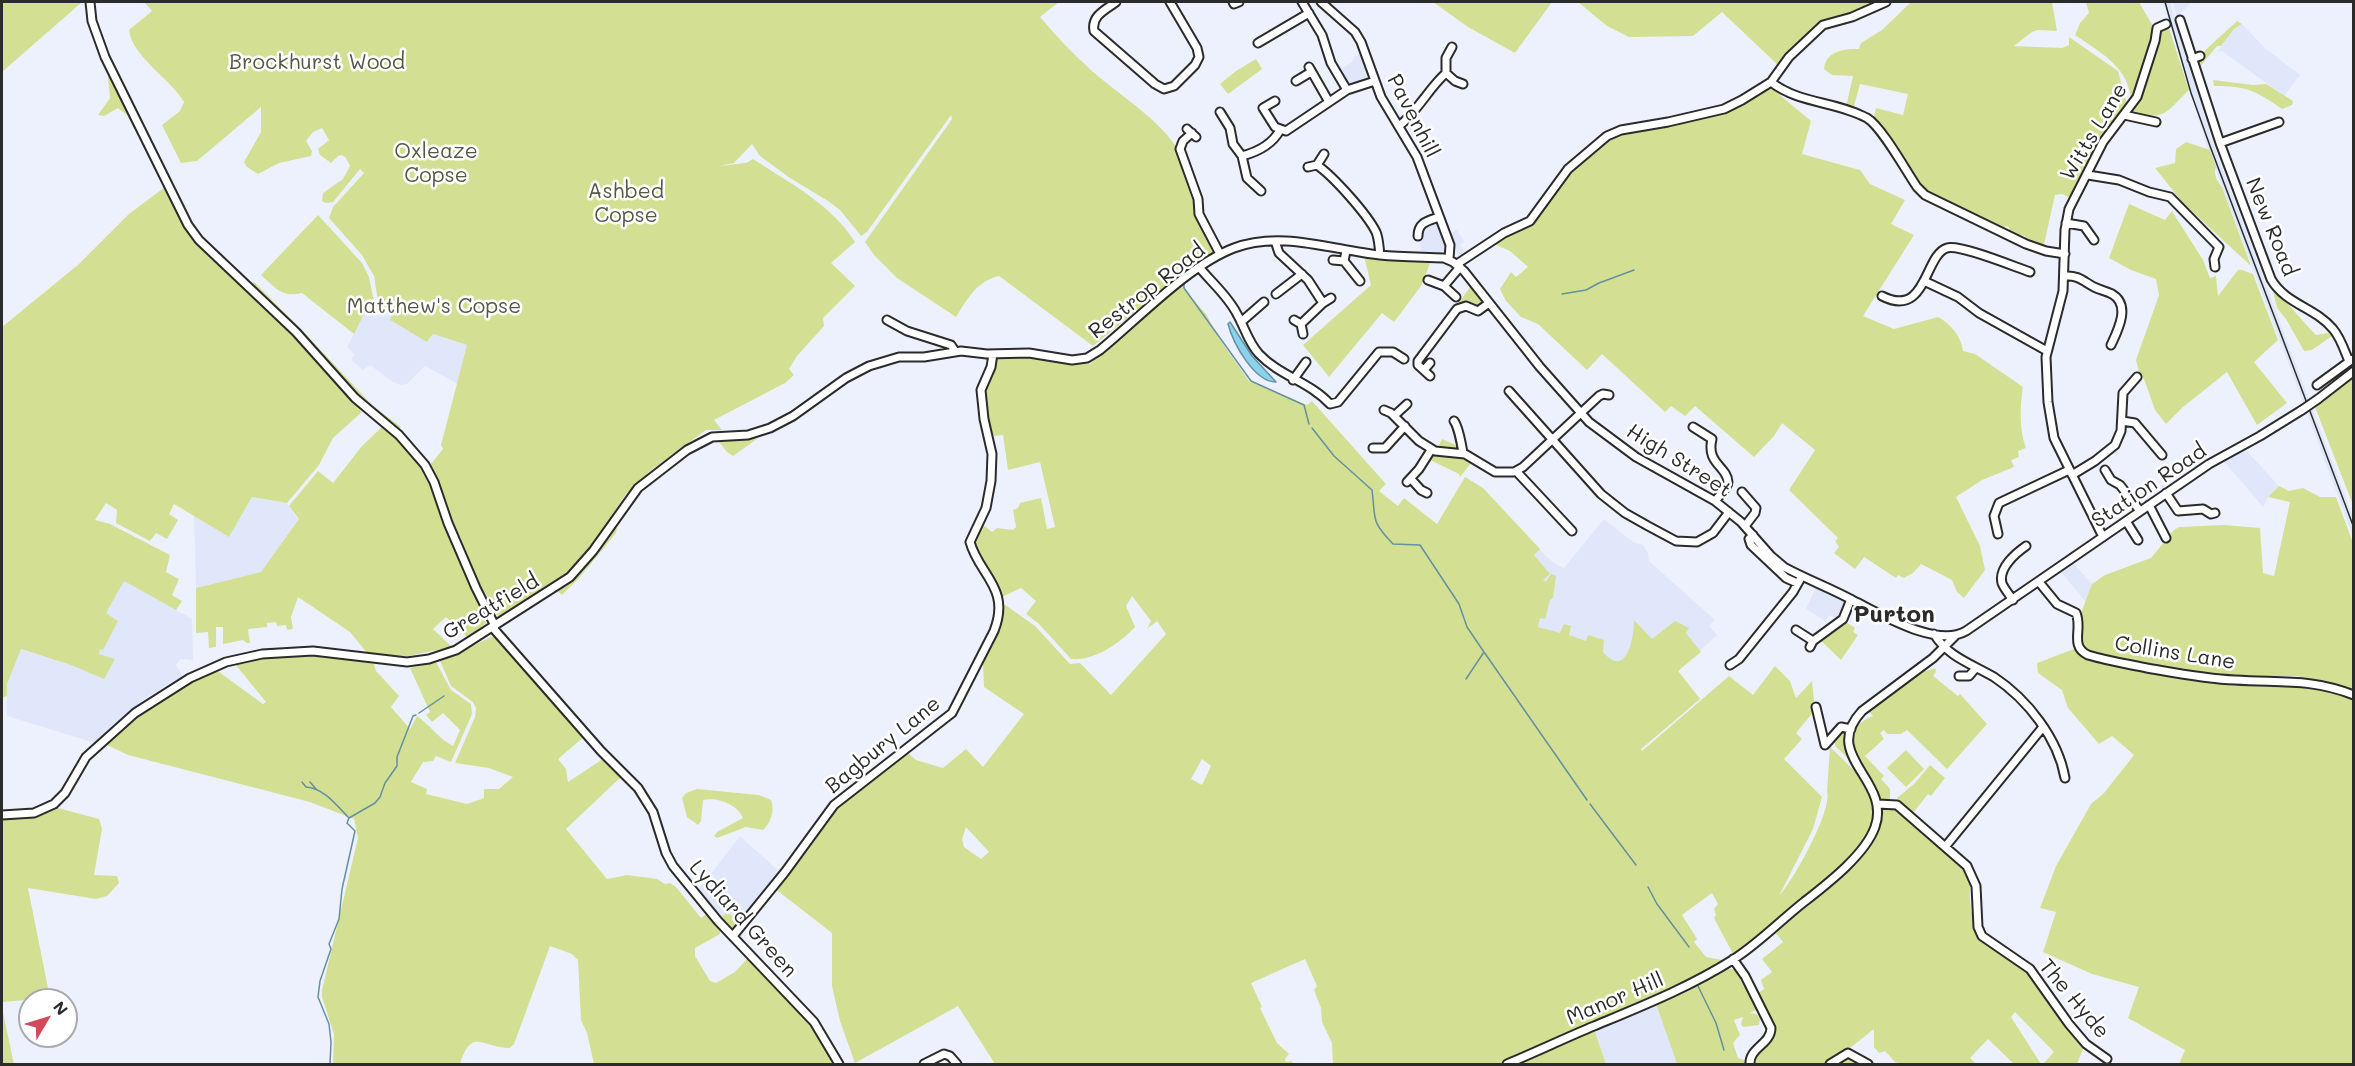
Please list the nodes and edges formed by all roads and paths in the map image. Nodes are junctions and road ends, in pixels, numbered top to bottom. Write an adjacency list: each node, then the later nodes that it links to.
1 (90, 2): 123 (street, Lydiard Green)
2 (1116, 2): 3 (street)
3 (1170, 2)
4 (1302, 2): 7 (street)
5 (1321, 2): 16 (street, Pavenhill)
6 (1886, 2): 17 (street)
7 (1309, 13): 10 (street); 19 (street)
8 (2180, 20): 13 (street, New Road)
9 (2166, 24): 23 (street, Witts Lane)
10 (1258, 43)
11 (1452, 47): 14 (street)
12 (2200, 56): 13 (street)
13 (2192, 59): 29 (street, New Road)
14 (1446, 73): 18 (street); 26 (street)
15 (1296, 81): 21 (street)
16 (1375, 81): 19 (street); 26 (street, Pavenhill)
17 (1771, 82): 43 (street); 48 (street)
18 (1463, 84)
19 (1347, 90): 21 (street)
20 (1275, 101): 27 (street)
21 (1329, 102): 27 (street)
22 (1221, 115): 31 (street)
23 (2124, 115): 24 (street); 34 (street, Witts Lane)
24 (2156, 122)
25 (2279, 122): 29 (street)
26 (1399, 126): 36 (street, Pavenhill)
27 (1280, 130): 31 (street)
28 (1192, 133): 42 (street)
29 (2220, 143): 75 (street, New Road)
30 (1324, 154): 32 (street)
31 (1242, 156): 35 (street)
32 (1317, 165): 33 (street); 44 (street)
33 (1308, 167)
34 (2088, 175): 37 (street, Witts Lane); 50 (street)
35 (1257, 190)
36 (1440, 217): 38 (street); 45 (street, Pavenhill)
37 (2066, 223): 39 (street); 43 (street, Witts Lane)
38 (1416, 233)
39 (2093, 235)
40 (1275, 241): 41 (street, Restrop Road); 42 (street, Restrop Road); 52 (street)
41 (1346, 251): 44 (street, Restrop Road); 47 (street)
42 (1220, 254): 49 (street, Restrop Road)
43 (2065, 254): 53 (street, Witts Lane)
44 (1380, 255): 45 (street, Restrop Road)
45 (1449, 259): 48 (street, High Street)
46 (1333, 260): 47 (street)
47 (1344, 261): 55 (street)
48 (1458, 266): 57 (street); 64 (street, High Street)
49 (1199, 267): 67 (street); 73 (street, Restrop Road)
50 (2215, 267)
51 (2030, 272): 56 (street)
52 (1302, 274): 58 (street); 63 (street)
53 (2065, 276): 70 (street); 72 (street, Witts Lane)
54 (1428, 280): 57 (street)
55 (1360, 281)
56 (1924, 282): 59 (street); 72 (street)
57 (1444, 286): 60 (street)
58 (1274, 295)
59 (1882, 296)
60 (1456, 297)
61 (1331, 298): 63 (street)
62 (1264, 302): 67 (street)
63 (1323, 303): 68 (street)
64 (1489, 303): 78 (street); 89 (street, High Street)
65 (887, 320): 71 (street)
66 (1294, 320): 68 (street)
67 (1241, 322): 82 (street)
68 (1301, 324): 69 (street)
69 (1303, 334)
70 (2111, 339)
71 (955, 351): 73 (street, Restrop Road); 83 (street, Restrop Road)
72 (2047, 351): 102 (street, Witts Lane)
73 (993, 354): 140 (street, Bagbury Lane)
74 (1404, 359): 82 (street)
75 (2352, 360): 84 (street)
76 (1306, 362): 82 (street)
77 (1430, 363): 78 (street)
78 (1424, 370): 80 (street)
79 (2354, 371): 105 (street, Station Road, bridge)
80 (1430, 376)
81 (2137, 377): 92 (street)
82 (1293, 380)
83 (835, 385): 123 (street, Greatfield)
84 (2317, 385)
85 (1509, 392): 95 (street)
86 (1605, 393): 89 (street)
87 (1406, 404): 90 (street)
88 (1384, 410): 90 (street)
89 (1581, 413): 95 (street); 106 (street, High Street)
90 (1394, 416): 93 (street)
91 (1454, 421): 98 (street)
92 (2122, 421): 99 (street); 102 (street)
93 (1405, 426): 96 (street); 97 (street)
94 (1693, 428): 106 (street)
95 (1552, 439): 101 (street); 109 (street)
96 (1373, 448)
97 (1431, 450): 98 (street); 104 (street)
98 (1463, 453): 101 (street)
99 (2162, 455)
100 (2105, 470): 108 (street)
101 (1516, 471): 113 (street)
102 (2070, 472): 114 (street); 115 (street, Witts Lane)
103 (1742, 492): 112 (street)
104 (1427, 493)
105 (2166, 493): 107 (street, Station Road); 110 (street)
106 (1715, 501): 109 (street, High Street)
107 (2149, 505): 108 (street, Station Road); 116 (street)
108 (2139, 511): 111 (street, Station Road)
109 (1729, 512): 112 (street, High Street)
110 (2215, 513)
111 (2126, 521): 115 (street, Station Road); 117 (street)
112 (1745, 526): 119 (street, High Street)
113 (1572, 531)
114 (1998, 534)
115 (2103, 537): 120 (street, Station Road)
116 (2166, 538)
117 (2138, 540)
118 (2026, 546): 122 (street)
119 (1799, 580): 121 (street, High Street); 129 (street)
120 (2039, 582): 122 (street, Station Road); 132 (street, Collins Lane)
121 (1851, 599): 124 (street); 126 (street, High Street)
122 (2013, 600): 125 (street, Station Road)
123 (494, 627): 138 (street, Greatfield); 140 (street, Lydiard Green)
124 (1796, 630)
125 (1966, 631): 127 (street, High Street)
126 (1934, 634): 127 (street, High Street); 128 (street)
127 (1955, 636): 128 (street)
128 (1945, 648): 130 (street); 135 (street)
129 (1730, 665)
130 (1976, 668): 131 (street); 134 (street)
131 (1959, 676)
132 (2354, 695)
133 (1816, 708): 135 (street)
134 (2043, 727): 136 (street); 139 (street)
135 (1851, 729): 137 (street)
136 (2065, 778)
137 (1878, 804): 139 (street, The Hyde); 141 (street, Manor Hill)
138 (2, 815)
139 (1945, 846): 142 (street, The Hyde)
140 (733, 936): 143 (street, Lydiard Green)
141 (1733, 959): 146 (street, Manor Hill); 147 (street)
142 (2108, 1059)
143 (839, 1065)
144 (924, 1065): 145 (street)
145 (957, 1065)
146 (1507, 1065)
147 (1750, 1065)
148 (1830, 1065): 149 (street)
149 (1868, 1065)

